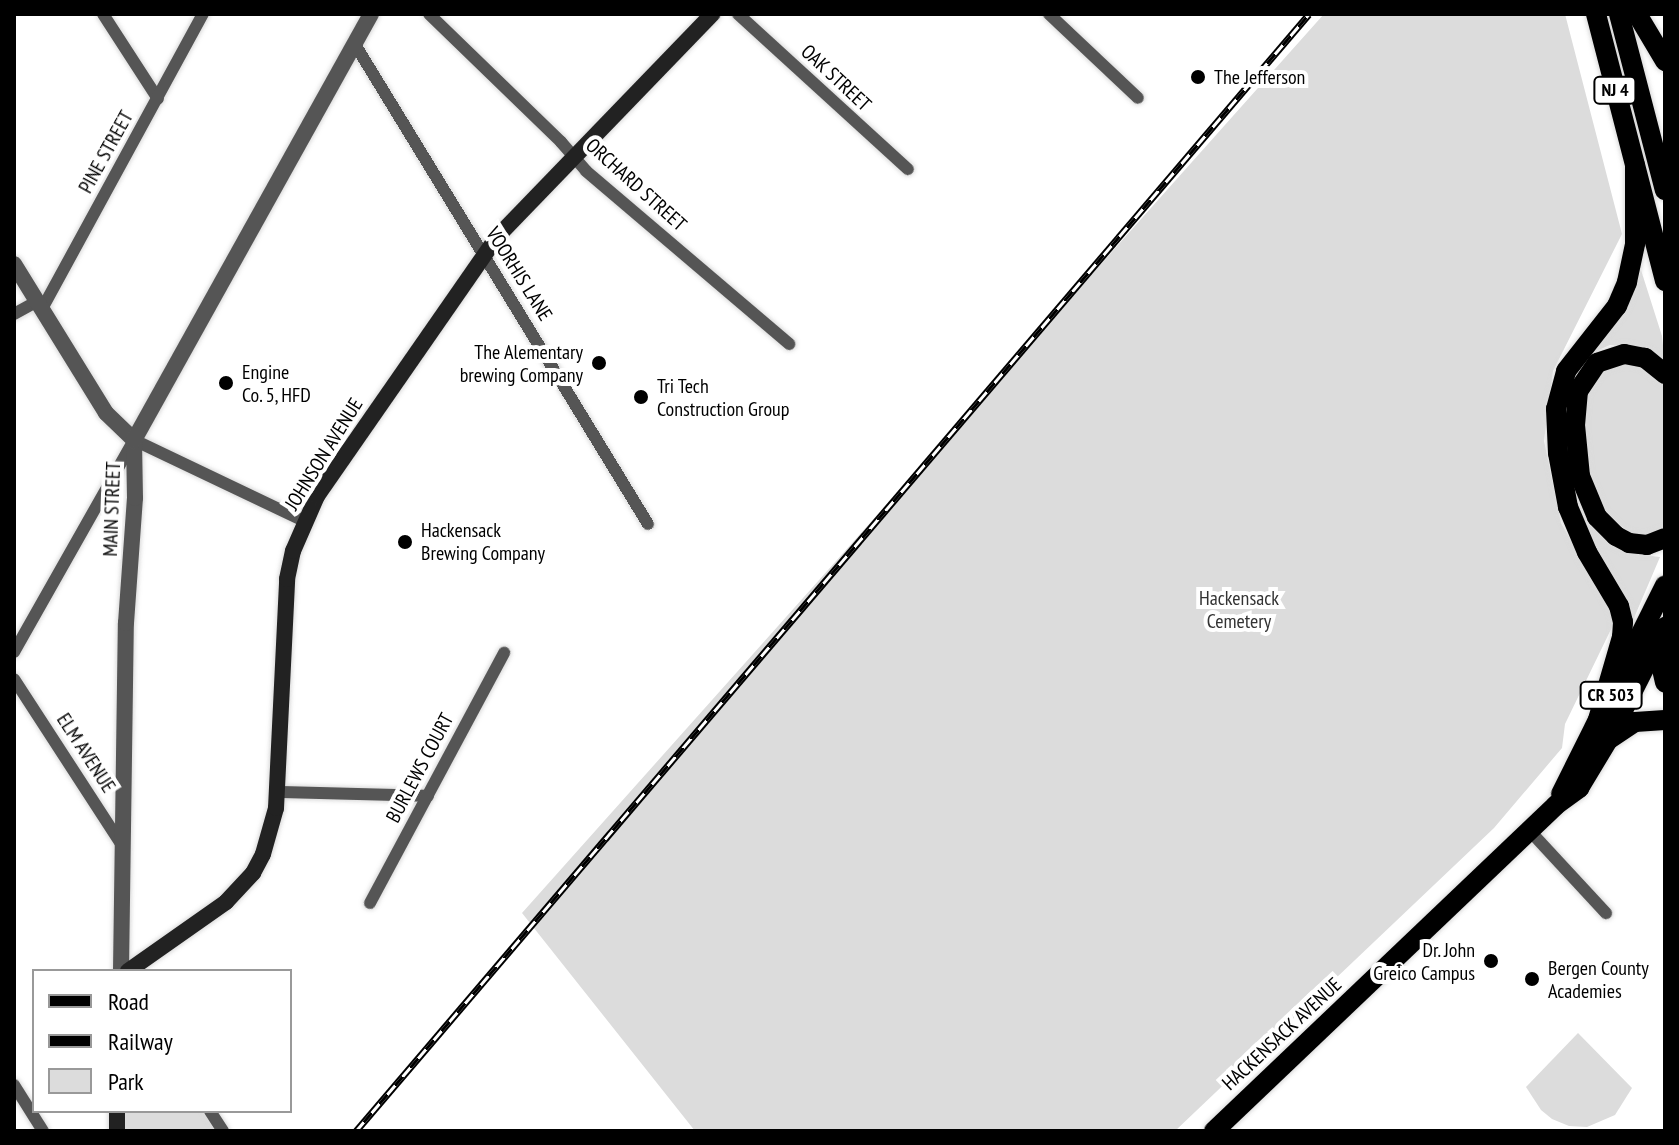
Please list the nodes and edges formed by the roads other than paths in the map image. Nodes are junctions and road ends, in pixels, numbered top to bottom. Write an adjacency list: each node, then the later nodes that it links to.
1 (103, 14): 14 (street)
2 (203, 14): 14 (street, PINE STREET)
3 (371, 14): 11 (street, MAIN STREET)
4 (429, 14): 15 (street, ORCHARD STREET)
5 (712, 14): 15 (main road, JOHNSON AVENUE)
6 (738, 14): 17 (street, OAK STREET)
7 (1049, 14): 13 (street)
8 (1596, 14): 16 (main road, NJ 4)
9 (1619, 14): 18 (main road, NJ 4)
10 (1637, 14): 12 (main road)
11 (356, 46): 19 (street, VOORHIS LANE); 26 (street, MAIN STREET)
12 (1665, 61)
13 (1138, 98)
14 (158, 99): 22 (street, PINE STREET)
15 (574, 157): 19 (main road, JOHNSON AVENUE); 24 (street, ORCHARD STREET)
16 (1635, 165): 21 (main road, NJ 4); 38 (main road)
17 (908, 169)
18 (1665, 190)
19 (483, 254): 27 (main road, JOHNSON AVENUE); 28 (street, VOORHIS LANE)
20 (14, 264): 22 (street)
21 (1665, 281)
22 (39, 305): 23 (street); 26 (street)
23 (14, 314)
24 (789, 344)
25 (1665, 374): 29 (main road)
26 (134, 440): 27 (street); 33 (street); 42 (street, MAIN STREET)
27 (304, 521): 39 (main road, JOHNSON AVENUE)
28 (648, 524)
29 (1665, 538)
30 (1665, 585): 38 (main road, HACKENSACK AVENUE / CR 503)
31 (1665, 627): 38 (main road, HACKENSACK AVENUE / CR 503)
32 (1665, 651): 36 (main road)
33 (14, 652)
34 (504, 653): 40 (street, BURLEWS COURT)
35 (14, 679): 42 (street, ELM AVENUE)
36 (1665, 683)
37 (1665, 720): 38 (main road)
38 (1603, 732): 41 (main road, HACKENSACK AVENUE / CR 503)
39 (278, 792): 40 (street); 46 (main road, JOHNSON AVENUE)
40 (428, 796): 43 (street, BURLEWS COURT)
41 (1530, 831): 44 (street); 51 (main road, HACKENSACK AVENUE / CR 503)
42 (125, 850): 45 (street, MAIN STREET)
43 (370, 903)
44 (1606, 913)
45 (121, 969)
46 (131, 969)
47 (14, 1085): 49 (street)
48 (211, 1113): 50 (street)
49 (43, 1131)
50 (223, 1131)
51 (1214, 1131)

